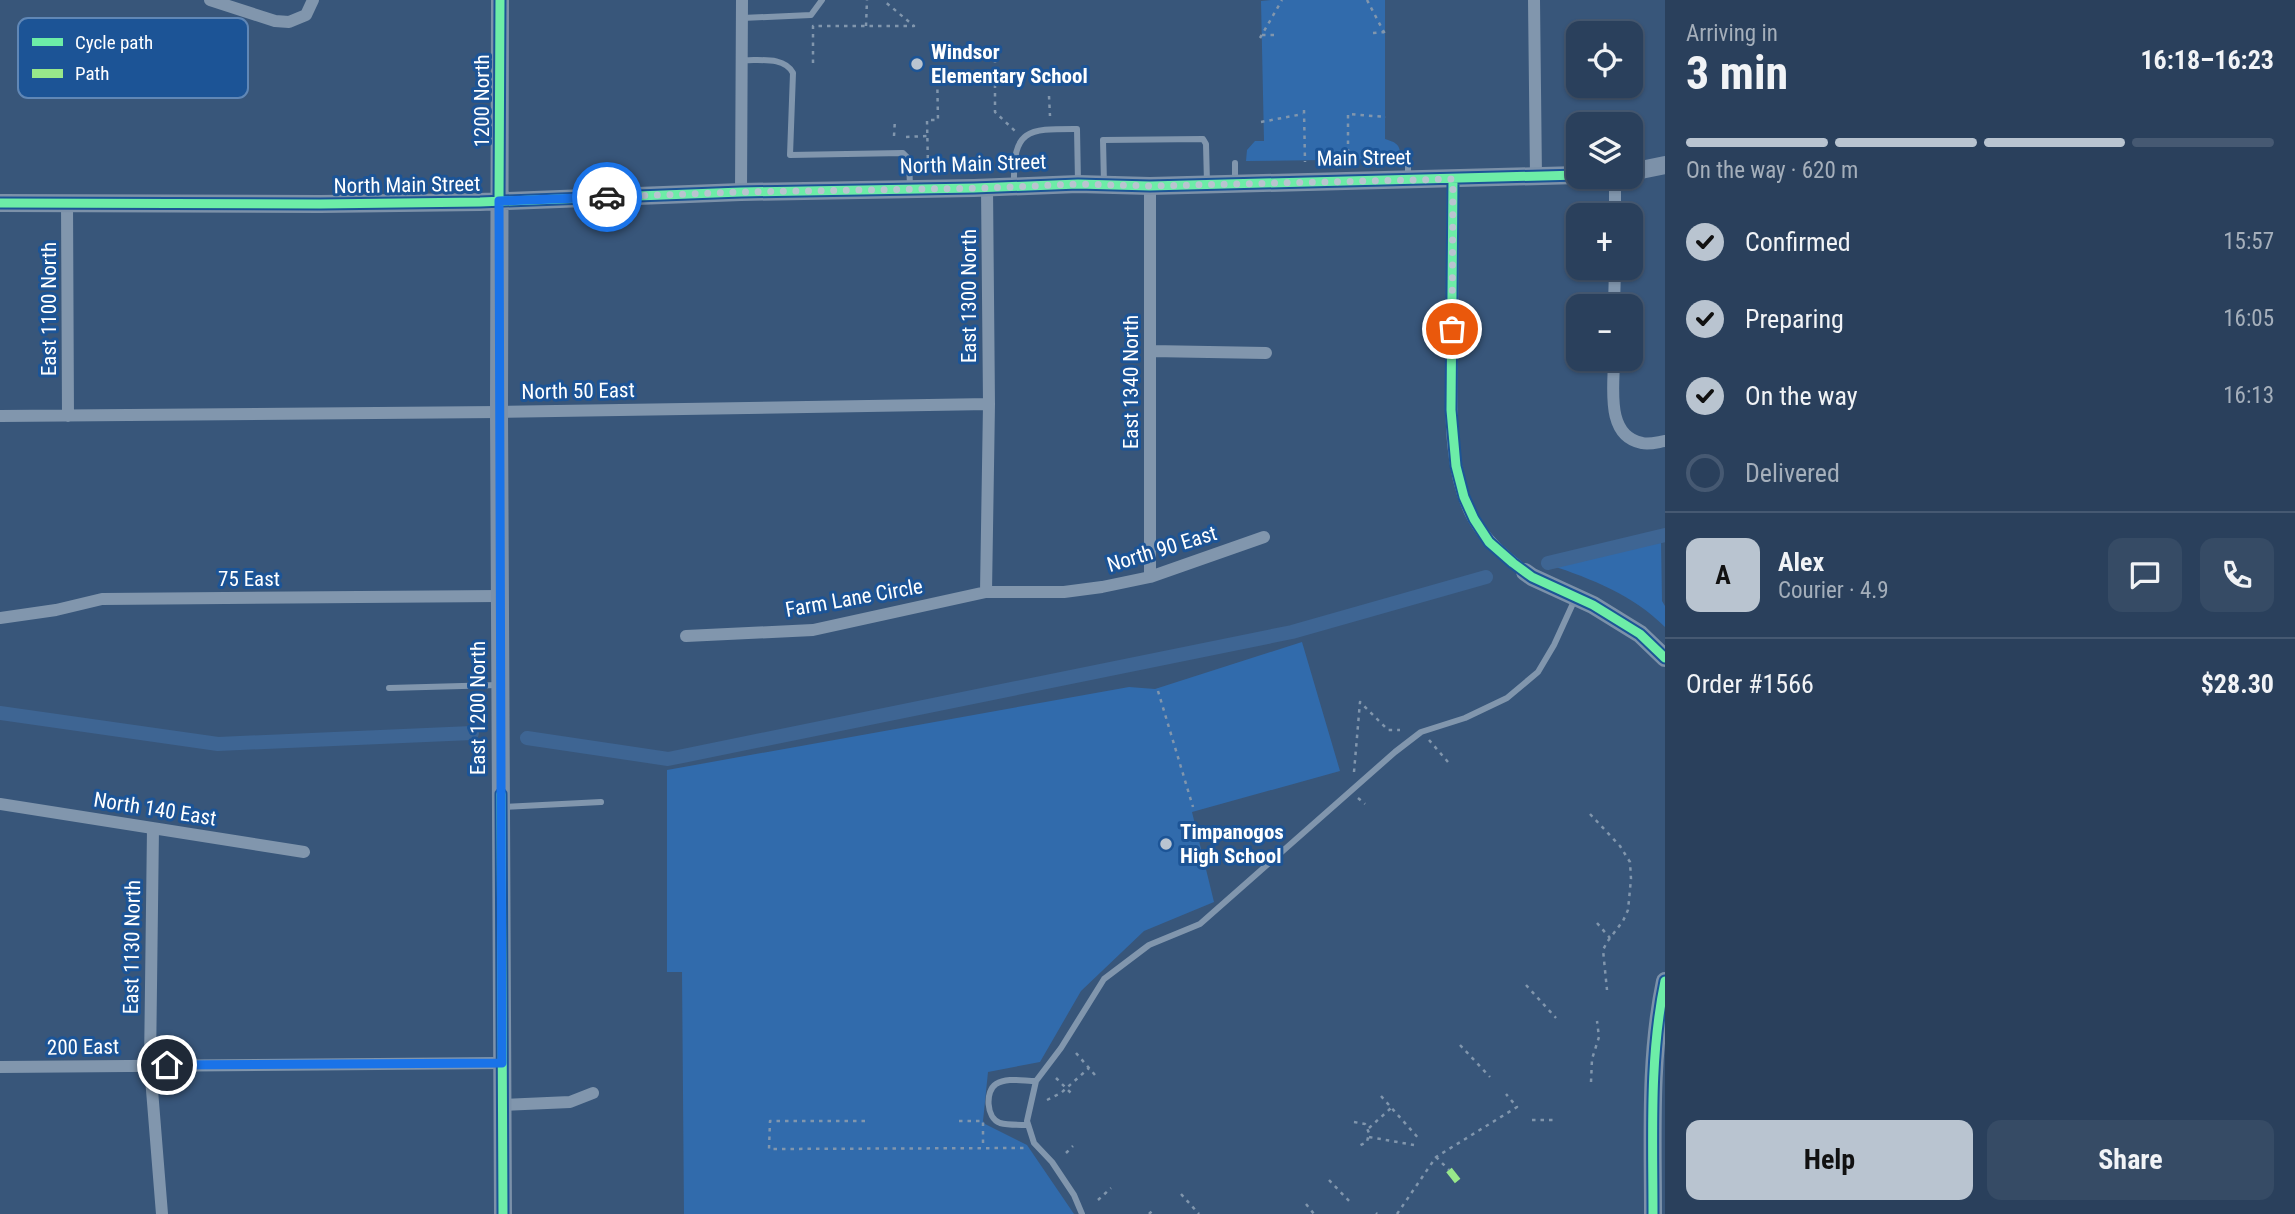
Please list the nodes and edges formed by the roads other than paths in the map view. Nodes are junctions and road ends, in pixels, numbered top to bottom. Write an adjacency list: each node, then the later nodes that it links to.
1 (210, 0): 2 (street)
2 (313, 0)
3 (500, 0): 26 (street, 1200 North)
4 (742, 0): 7 (street)
5 (822, 0): 7 (lane)
6 (1534, 0): 14 (street)
7 (742, 18): 8 (street)
8 (742, 60): 24 (lane); 25 (street)
9 (1408, 160): 16 (lane)
10 (1235, 163): 19 (lane)
11 (1665, 165): 12 (street)
12 (1643, 170)
13 (1566, 176): 14 (street, Main Street)
14 (1536, 177): 15 (street, Main Street)
15 (1453, 179): 16 (street, Main Street); 38 (street)
16 (1408, 180): 19 (street, Main Street)
17 (1078, 184): 18 (street, North Main Street); 22 (street, North Main Street); 22 (lane)
18 (1104, 184): 20 (lane); 21 (street, North Main Street)
19 (1236, 184): 20 (street, Main Street)
20 (1207, 185): 21 (street, Main Street)
21 (1150, 186): 29 (street, East 1340 North)
22 (1014, 187): 23 (street, North Main Street)
23 (988, 188): 24 (street, North Main Street); 32 (street, East 1300 North)
24 (910, 189): 25 (street, North Main Street)
25 (741, 192): 26 (street, North Main Street)
26 (499, 201): 27 (street, North Main Street); 33 (street, East 1200 North)
27 (67, 203): 28 (street, North Main Street); 35 (street, East 1100 North)
28 (0, 204)
29 (1151, 351): 30 (street); 39 (street, East 1340 North)
30 (1266, 353)
31 (1614, 371): 36 (street)
32 (989, 404): 33 (street, North 50 East); 40 (street, East 1300 North)
33 (499, 412): 35 (street, North 50 East); 41 (street, East 1200 North)
34 (0, 416): 35 (street, North 50 East)
35 (68, 416)
36 (1665, 441)
37 (1264, 537): 39 (street, North 90 East)
38 (1525, 572): 42 (street)
39 (1150, 577): 40 (street, North 90 East)
40 (986, 592): 44 (street, Farm Lane Circle)
41 (500, 596): 43 (street, 75 East); 46 (street, East 1200 North)
42 (1576, 597): 45 (street); 58 (lane)
43 (0, 618)
44 (686, 636)
45 (1665, 658)
46 (501, 685): 47 (lane); 50 (street, East 1200 North)
47 (388, 688)
48 (601, 802): 50 (lane)
49 (0, 804): 51 (street, North 140 East)
50 (501, 807): 55 (street, East 1200 North)
51 (153, 828): 52 (street, North 140 East); 56 (street, East 1130 North)
52 (304, 852)
53 (1665, 981): 54 (street)
54 (1662, 1009): 62 (street)
55 (502, 1063): 56 (street, 200 East); 60 (street, East 1200 North)
56 (150, 1065): 57 (street, 200 East); 63 (street, East 1130 North)
57 (0, 1067)
58 (1036, 1081): 61 (lane); 61 (lane)
59 (593, 1093): 60 (street)
60 (504, 1105): 64 (street, East 1200 North)
61 (1028, 1125): 65 (lane)
62 (1657, 1208)
63 (162, 1214)
64 (503, 1214)
65 (1082, 1214)

